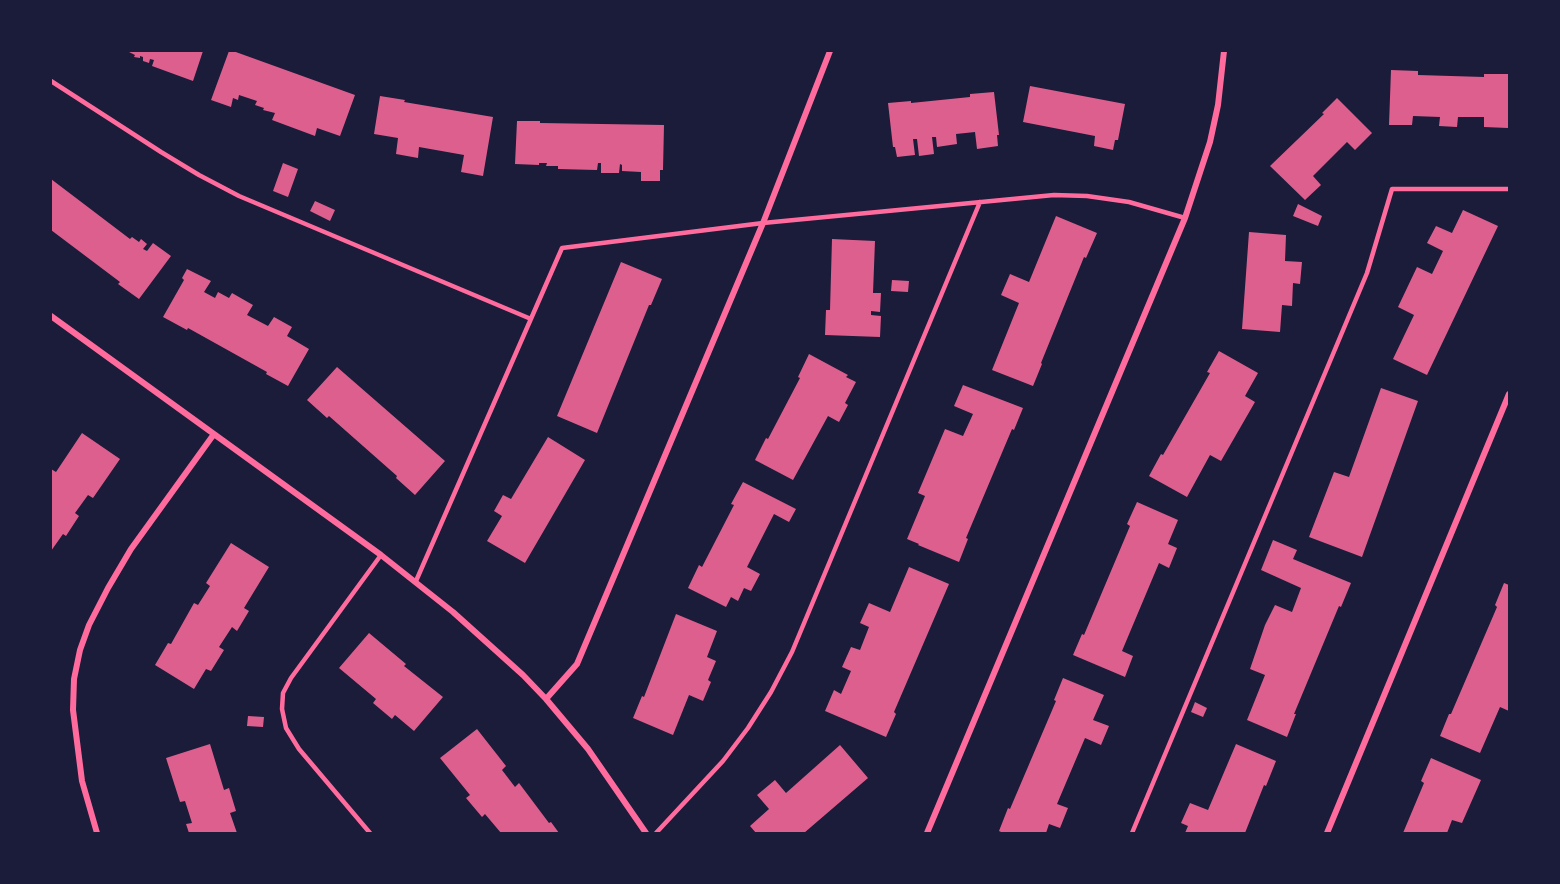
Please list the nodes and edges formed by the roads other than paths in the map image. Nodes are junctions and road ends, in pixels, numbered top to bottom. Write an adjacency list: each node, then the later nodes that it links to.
1 (830, 51): 7 (street)
2 (1224, 51): 6 (street)
3 (51, 81): 8 (lane)
4 (1509, 189): 20 (lane)
5 (980, 201): 6 (lane); 7 (lane); 18 (lane)
6 (1185, 218): 19 (street)
7 (763, 223): 8 (lane); 14 (street)
8 (531, 319): 13 (lane)
9 (52, 320): 11 (street)
10 (1509, 394): 21 (street)
11 (214, 434): 12 (street); 15 (street)
12 (381, 555): 13 (street); 16 (lane)
13 (416, 581): 14 (street)
14 (546, 699): 17 (street)
15 (97, 833)
16 (370, 833)
17 (646, 833)
18 (656, 833)
19 (927, 833)
20 (1132, 833)
21 (1327, 833)

